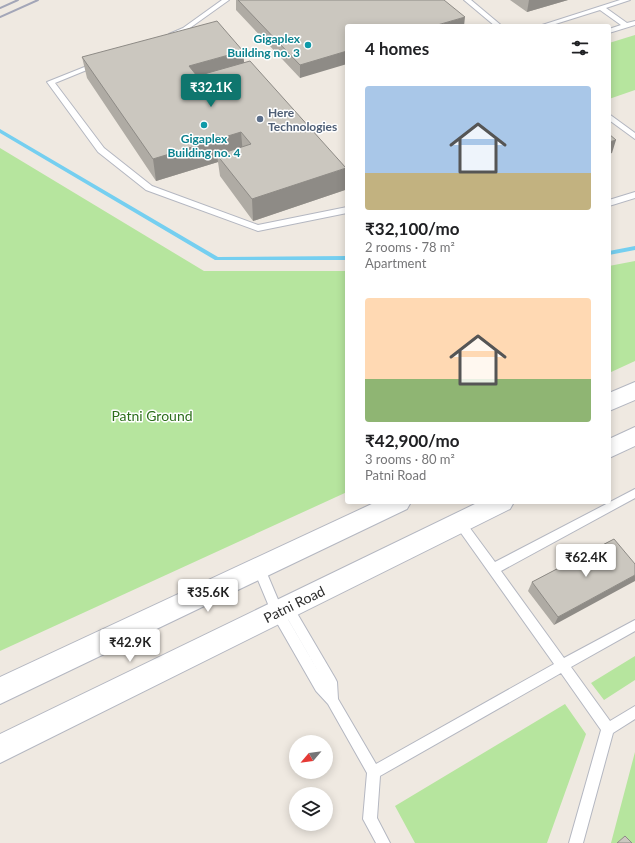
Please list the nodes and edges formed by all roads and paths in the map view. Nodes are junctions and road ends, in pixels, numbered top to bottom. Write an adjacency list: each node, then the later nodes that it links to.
1 (226, 0): 10 (lane)
2 (467, 0): 6 (lane)
3 (627, 0): 4 (lane)
4 (601, 8): 7 (lane); 8 (lane)
5 (635, 23): 8 (lane)
6 (497, 24)
7 (549, 24)
8 (627, 26): 9 (lane)
9 (611, 30)
10 (163, 38)
11 (103, 61): 16 (lane)
12 (611, 118): 13 (lane)
13 (635, 137)
14 (635, 195): 15 (lane)
15 (611, 202)
16 (345, 210)
17 (635, 390): 18 (main road)
18 (611, 402)
19 (635, 436): 20 (main road)
20 (611, 448)
21 (635, 493): 26 (lane)
22 (395, 504): 25 (main road)
23 (498, 504): 24 (main road, Patni Road)
24 (460, 523): 26 (lane); 27 (main road, Patni Road)
25 (259, 568): 27 (lane); 30 (main road)
26 (493, 569): 29 (lane)
27 (282, 609): 33 (main road, Patni Road); 34 (lane)
28 (635, 625): 29 (lane)
29 (563, 666): 32 (lane); 34 (lane)
30 (0, 691)
31 (635, 712): 32 (lane)
32 (608, 729): 36 (lane)
33 (0, 749)
34 (374, 772): 35 (lane)
35 (383, 843)
36 (576, 843)

